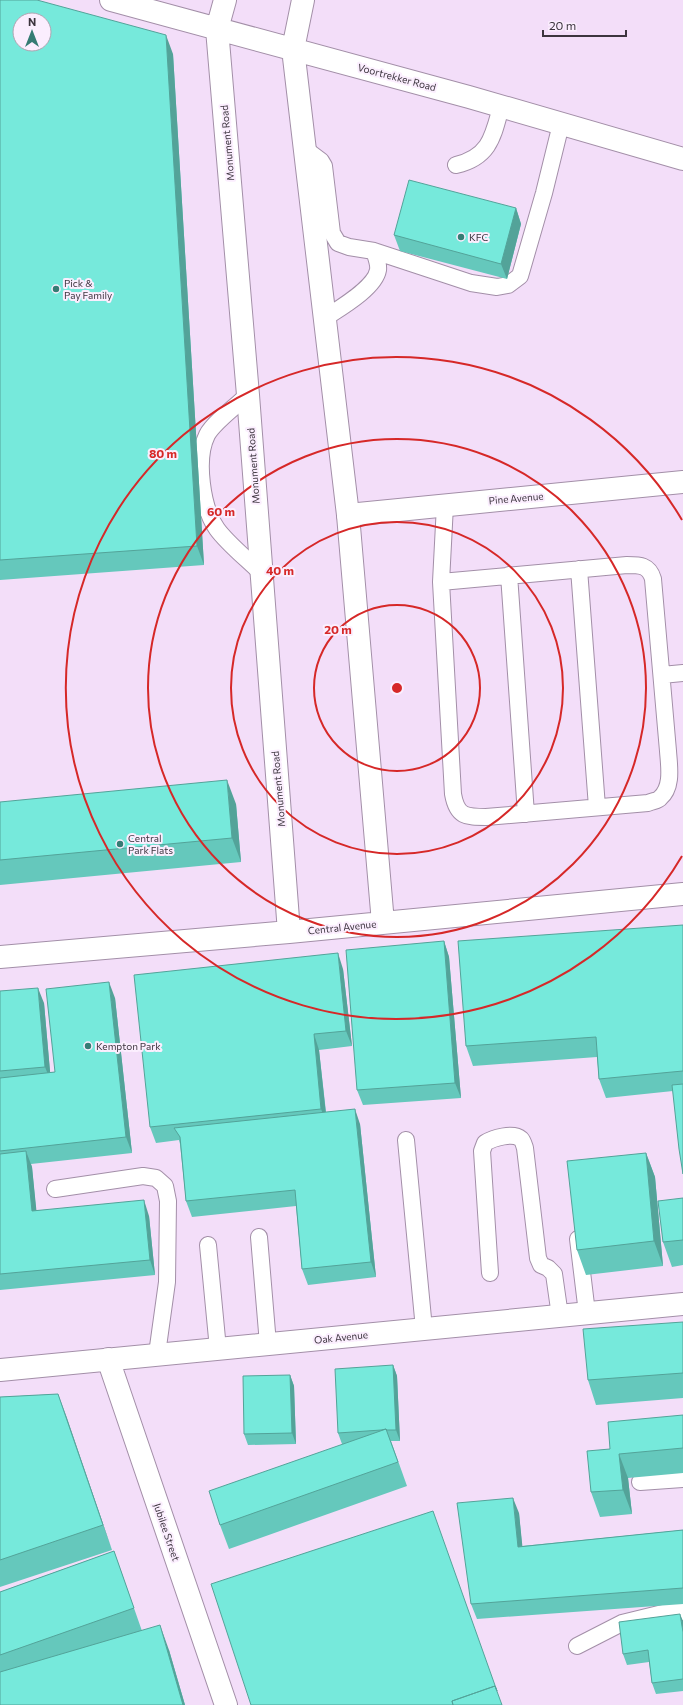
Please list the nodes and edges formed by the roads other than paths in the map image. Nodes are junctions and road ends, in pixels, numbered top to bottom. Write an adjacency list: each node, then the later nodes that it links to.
1 (111, 0): 4 (main road, Voortrekker Road)
2 (224, 0): 4 (main road, Monument Road)
3 (303, 0): 5 (main road)
4 (217, 29): 5 (main road, Voortrekker Road); 13 (main road, Monument Road)
5 (293, 49): 6 (main road, Voortrekker Road); 8 (main road)
6 (501, 107): 7 (main road, Voortrekker Road); 10 (lane)
7 (561, 124): 9 (main road, Voortrekker Road); 11 (lane)
8 (305, 149): 11 (lane); 12 (main road)
9 (683, 159)
10 (456, 165)
11 (374, 251): 12 (lane)
12 (325, 318): 16 (main road)
13 (248, 395): 18 (main road, Monument Road); 18 (lane)
14 (683, 482): 15 (main road, Pine Avenue)
15 (445, 505): 16 (main road, Pine Avenue); 20 (lane)
16 (348, 515): 26 (main road)
17 (579, 569): 19 (lane); 22 (lane); 23 (lane)
18 (260, 572): 27 (main road, Monument Road)
19 (509, 575): 20 (lane); 24 (lane)
20 (441, 582): 24 (lane)
21 (683, 673): 22 (lane)
22 (662, 675): 23 (lane)
23 (597, 807): 24 (lane)
24 (526, 814)
25 (683, 894): 26 (main road, Central Avenue)
26 (383, 923): 27 (main road, Central Avenue)
27 (289, 932): 28 (main road, Central Avenue)
28 (0, 957)
29 (406, 1140): 38 (lane)
30 (55, 1189): 41 (lane)
31 (577, 1226): 36 (lane)
32 (259, 1237): 39 (lane)
33 (208, 1245): 40 (lane)
34 (490, 1272): 37 (lane)
35 (683, 1304): 36 (main road, Oak Avenue)
36 (586, 1313): 37 (main road, Oak Avenue)
37 (560, 1316): 38 (main road, Oak Avenue)
38 (424, 1328): 39 (main road, Oak Avenue)
39 (268, 1344): 40 (main road, Oak Avenue)
40 (218, 1349): 41 (main road, Oak Avenue)
41 (157, 1354): 42 (main road, Oak Avenue)
42 (108, 1359): 43 (main road, Oak Avenue); 48 (main road, Jubilee Street)
43 (0, 1370)
44 (683, 1478): 45 (lane)
45 (640, 1482)
46 (683, 1612): 47 (lane)
47 (577, 1646)
48 (226, 1705)

